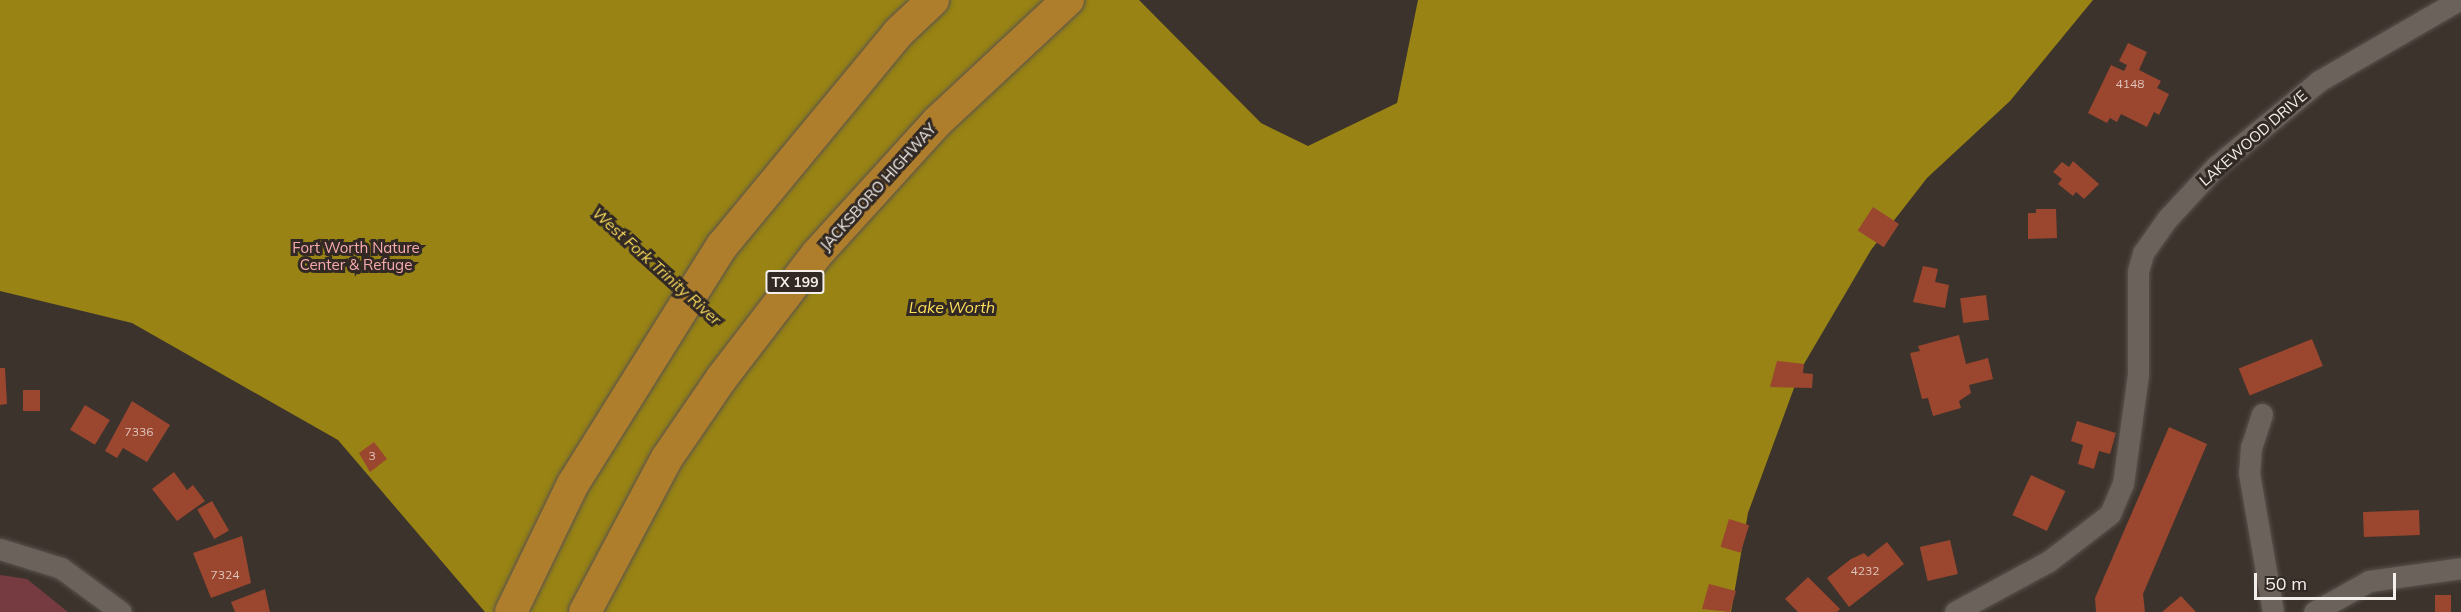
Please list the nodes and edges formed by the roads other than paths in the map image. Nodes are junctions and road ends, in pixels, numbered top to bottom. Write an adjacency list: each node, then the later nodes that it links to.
1 (933, 0): 8 (highway)
2 (1068, 0): 9 (highway, JACKSBORO HIGHWAY / TX 199)
3 (2459, 0): 10 (street, LAKEWOOD DRIVE)
4 (2262, 414): 11 (street)
5 (0, 549): 7 (street)
6 (2461, 568): 12 (street)
7 (121, 612)
8 (511, 612)
9 (585, 612)
10 (1954, 612)
11 (2273, 612)
12 (2314, 612)

